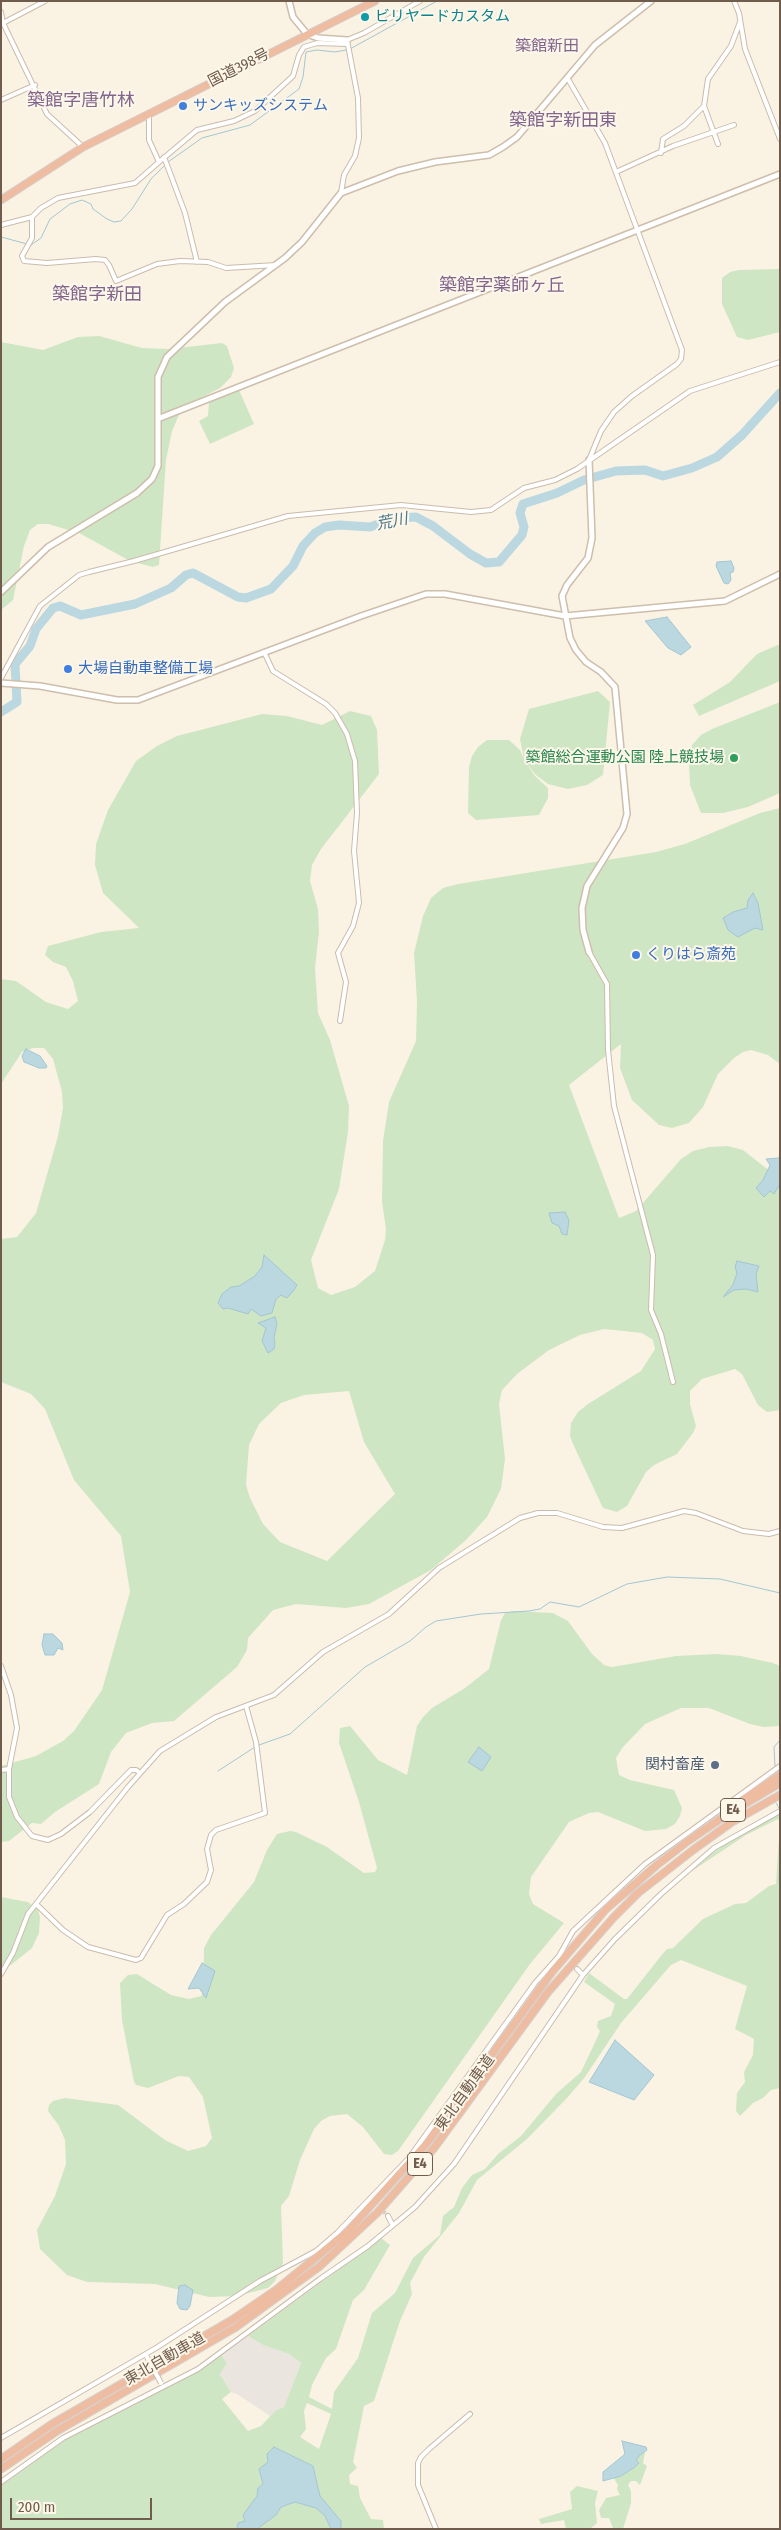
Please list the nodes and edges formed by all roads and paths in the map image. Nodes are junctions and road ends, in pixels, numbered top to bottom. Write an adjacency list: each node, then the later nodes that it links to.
1 (45, 1): 9 (street)
2 (289, 1): 10 (street)
3 (375, 1): 10 (highway, 国道398号)
4 (420, 1): 11 (street)
5 (651, 1): 12 (street)
6 (734, 1): 8 (street)
7 (1, 12): 9 (street)
8 (740, 22): 15 (street); 19 (street)
9 (3, 23): 13 (street)
10 (307, 34): 11 (street); 16 (highway, 国道398号)
11 (347, 44): 23 (street); 27 (street)
12 (568, 79): 25 (street); 27 (street)
13 (35, 85): 14 (street); 21 (street)
14 (1, 100)
15 (704, 106): 18 (street); 22 (street)
16 (149, 114): 21 (highway, 国道398号); 24 (street)
17 (734, 125): 18 (street)
18 (712, 132): 20 (street); 22 (street)
19 (780, 139)
20 (718, 144)
21 (83, 147): 28 (highway, 国道398号)
22 (661, 152): 25 (street)
23 (165, 159): 24 (street); 32 (street)
24 (158, 162): 29 (street)
25 (616, 172): 31 (street)
26 (780, 174): 31 (street)
27 (341, 193): 33 (street)
28 (1, 200)
29 (32, 217): 30 (street); 32 (street)
30 (1, 225)
31 (638, 230): 35 (street); 36 (street)
32 (198, 262): 33 (street)
33 (276, 265): 35 (street)
34 (780, 362): 36 (street)
35 (160, 418): 38 (street)
36 (589, 460): 39 (street); 41 (street)
37 (780, 574): 39 (street)
38 (1, 592)
39 (565, 616): 40 (street); 43 (street)
40 (264, 652): 42 (street); 44 (street)
41 (1, 678)
42 (4, 682)
43 (589, 952): 45 (street)
44 (340, 1021)
45 (673, 1382)
46 (780, 1531): 48 (street)
47 (1, 1666): 49 (street)
48 (246, 1706): 52 (street); 57 (street)
49 (9, 1769): 51 (street); 52 (street)
50 (779, 1769): 56 (highway); 63 (street)
51 (1, 1770)
52 (140, 1773): 57 (street)
53 (780, 1783): 56 (highway, 東北自動車道 / E4)
54 (780, 1796): 68 (highway, 東北自動車道 / E4)
55 (780, 1811): 60 (street)
56 (688, 1841): 67 (highway, 東北自動車道 / E4)
57 (36, 1904): 59 (street)
58 (577, 1969): 60 (street)
59 (1, 1974)
60 (583, 1975): 62 (street)
61 (388, 2216): 62 (street)
62 (392, 2224): 64 (street)
63 (146, 2356): 64 (street, bridge); 66 (street)
64 (162, 2385): 69 (street)
65 (470, 2414): 70 (street)
66 (1, 2438)
67 (1, 2459)
68 (1, 2469)
69 (1, 2482)
70 (436, 2529)

